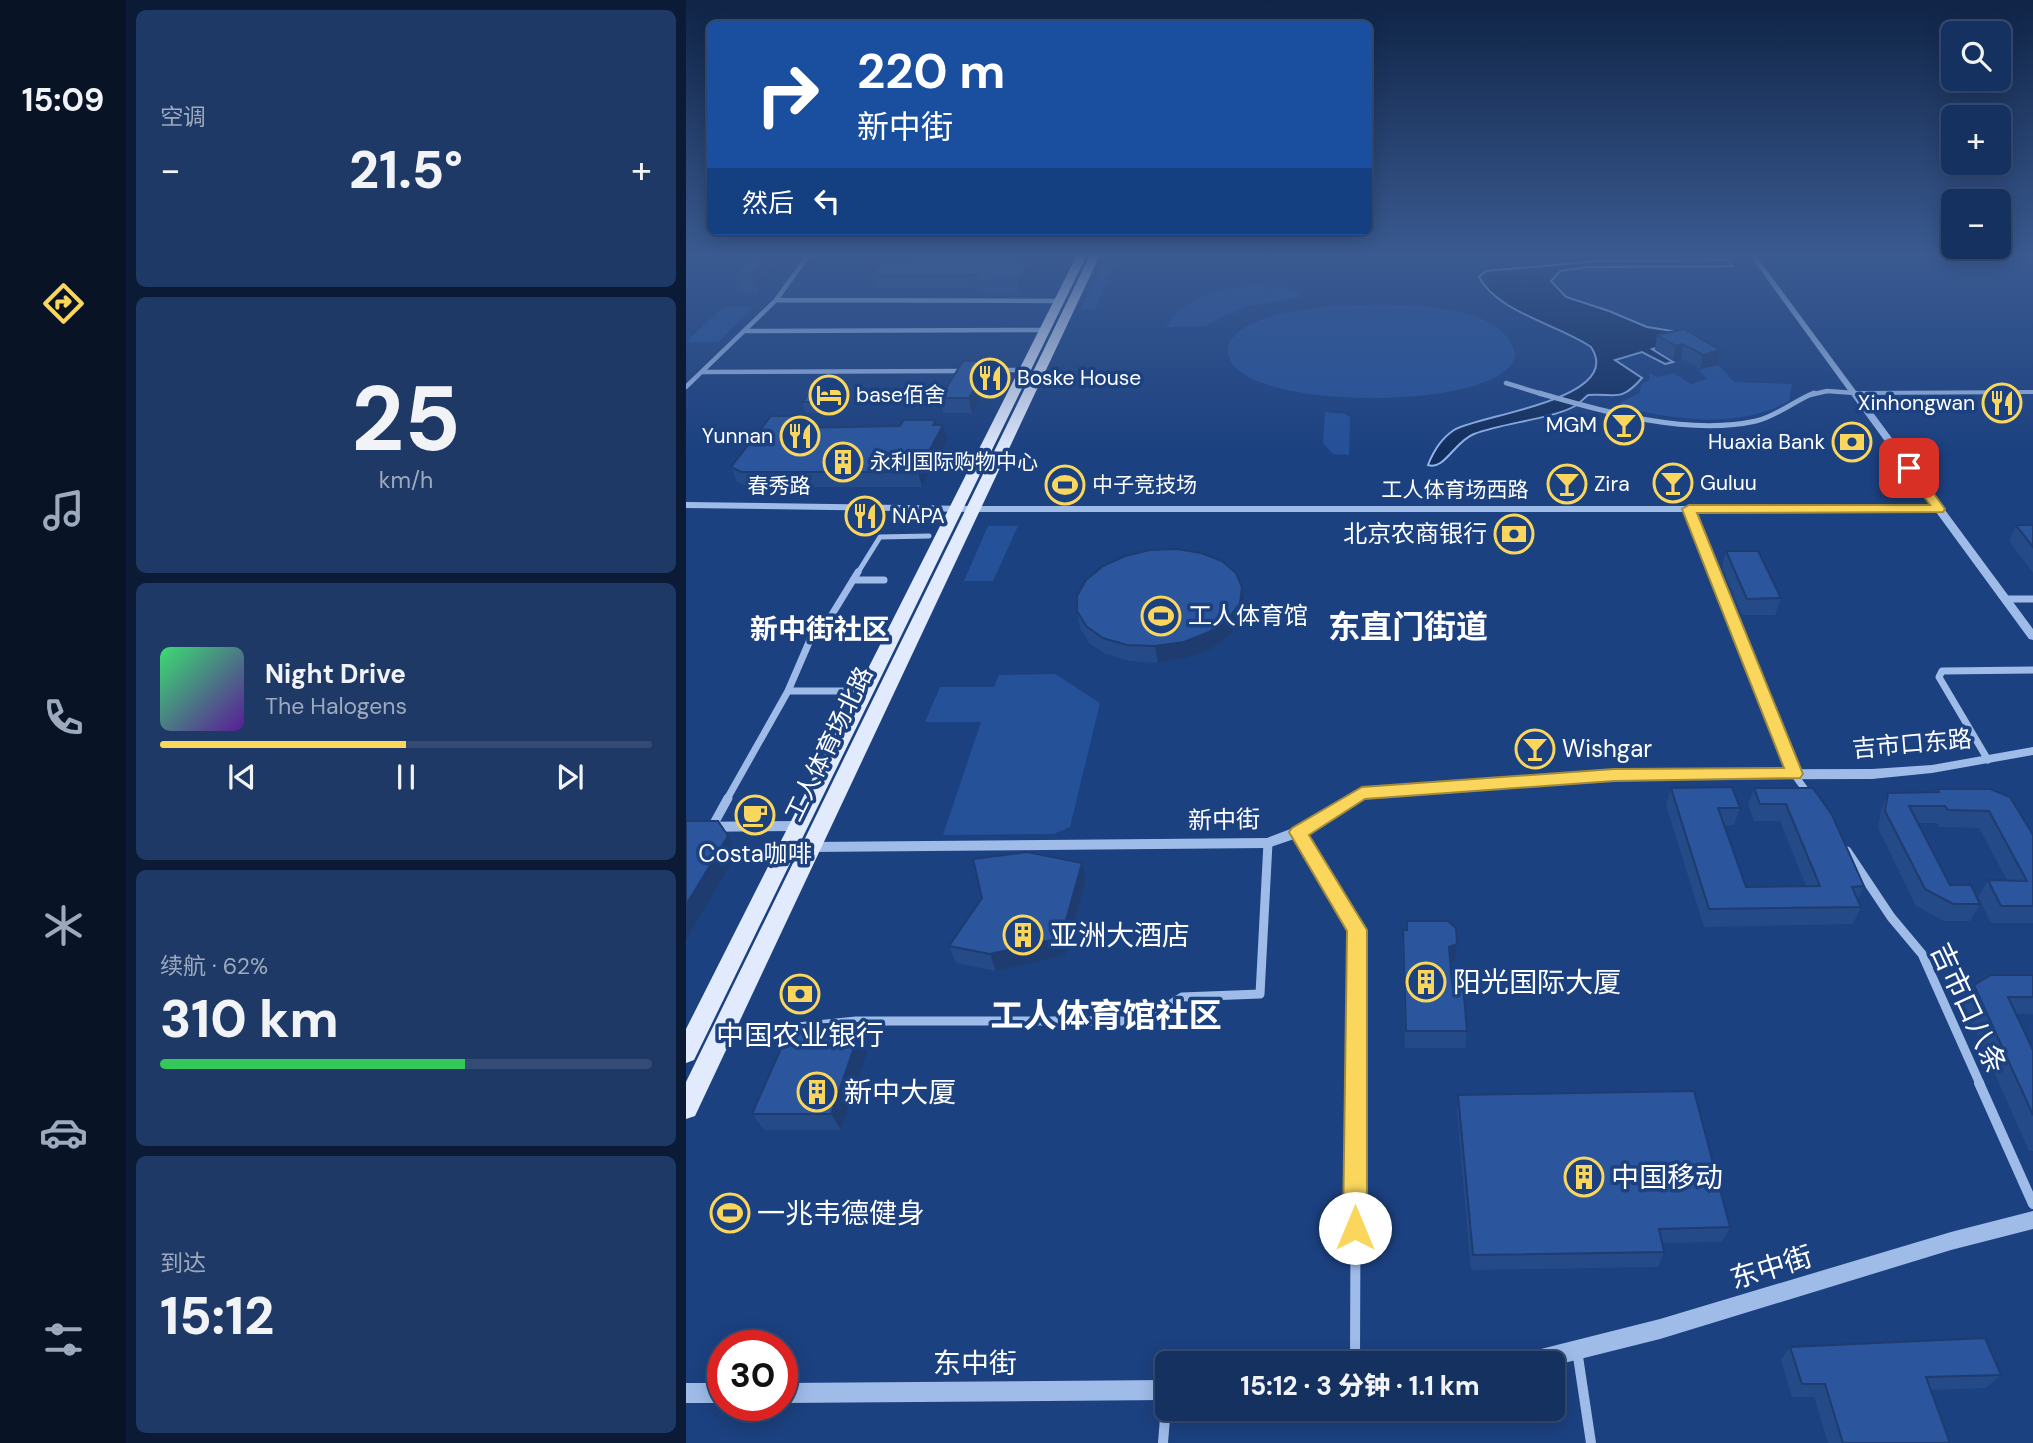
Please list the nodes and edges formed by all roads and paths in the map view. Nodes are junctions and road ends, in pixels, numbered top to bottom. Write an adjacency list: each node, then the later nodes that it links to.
1 (756, 320): 6 (street)
2 (1049, 320): 5 (main road, 工人体育场北路)
3 (1062, 320): 16 (main road, 工人体育场北路)
4 (1801, 320): 14 (street)
5 (1044, 330): 6 (street); 16 (main road, 工人体育场北路)
6 (745, 331): 10 (street)
7 (967, 370): 10 (street)
8 (980, 370): 9 (street)
9 (1018, 370)
10 (702, 372): 12 (street)
11 (1506, 383): 14 (street)
12 (686, 387)
13 (2033, 392): 14 (street)
14 (1855, 393): 18 (street)
15 (686, 505): 16 (street, 春秀路)
16 (964, 508): 17 (street, 工人体育场西路); 34 (main road, 工人体育场北路); 40 (main road, 工人体育场北路)
17 (1689, 509): 18 (street, 工人体育场西路); 32 (street)
18 (1939, 509): 22 (street)
19 (929, 536): 20 (street)
20 (853, 580): 21 (street); 25 (street)
21 (884, 580)
22 (2006, 599): 23 (street); 26 (street)
23 (2033, 599)
24 (853, 631): 25 (street)
25 (813, 633): 28 (street)
26 (2033, 637)
27 (2033, 670): 31 (street)
28 (788, 691): 29 (street); 36 (street)
29 (852, 691)
30 (2033, 751): 31 (street, 吉市口东路)
31 (1988, 760): 32 (street, 吉市口东路)
32 (1794, 774): 33 (street); 37 (street, 新中街)
33 (1817, 807)
34 (798, 826): 36 (street); 42 (main road, 工人体育场北路)
35 (686, 827): 36 (street)
36 (712, 827)
37 (1298, 832): 39 (street, 新中街); 47 (street)
38 (1839, 840): 44 (street, 吉市口八条)
39 (1268, 843): 40 (street, 新中街); 41 (street)
40 (809, 846): 41 (main road, 工人体育场北路)
41 (720, 1036): 43 (main road, 工人体育场北路)
42 (687, 1049)
43 (686, 1108)
44 (2033, 1205)
45 (2033, 1220): 46 (street, 东中街)
46 (1577, 1350): 48 (street, 东中街); 55 (street)
47 (1354, 1351)
48 (1565, 1353)
49 (1155, 1391): 52 (street, 东中街)
50 (686, 1393): 51 (street)
51 (707, 1393)
52 (798, 1393)
53 (1165, 1421): 54 (street)
54 (1163, 1443)
55 (1591, 1443)

